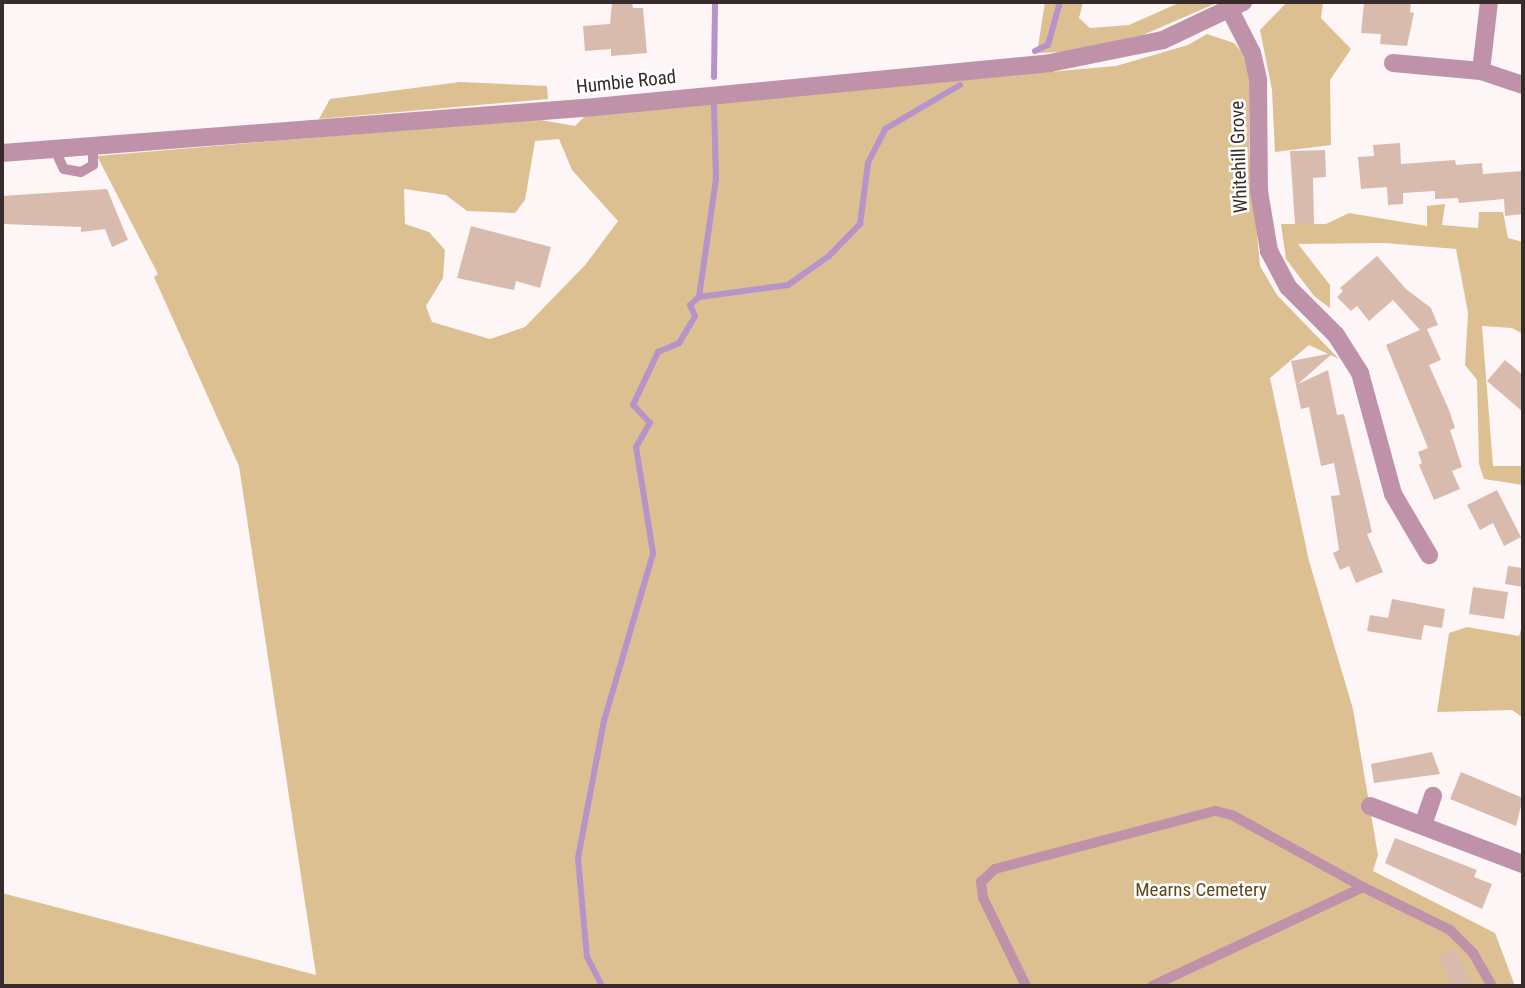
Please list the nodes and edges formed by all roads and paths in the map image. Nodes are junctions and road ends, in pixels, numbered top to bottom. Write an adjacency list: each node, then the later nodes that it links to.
1 (1489, 2): 4 (street)
2 (1236, 6): 6 (street, Humbie Road); 9 (street, Whitehill Grove)
3 (1393, 64): 4 (street)
4 (1481, 71): 5 (street)
5 (1523, 85)
6 (93, 145): 7 (street, Humbie Road); 7 (lane)
7 (54, 148): 8 (street, Humbie Road)
8 (2, 153)
9 (1429, 555)
10 (1433, 796): 12 (street)
11 (1370, 806): 12 (street)
12 (1423, 825): 13 (street)
13 (1523, 864)
14 (1363, 887): 15 (lane); 16 (lane); 17 (lane)
15 (1026, 986)
16 (1152, 986)
17 (1492, 986)

